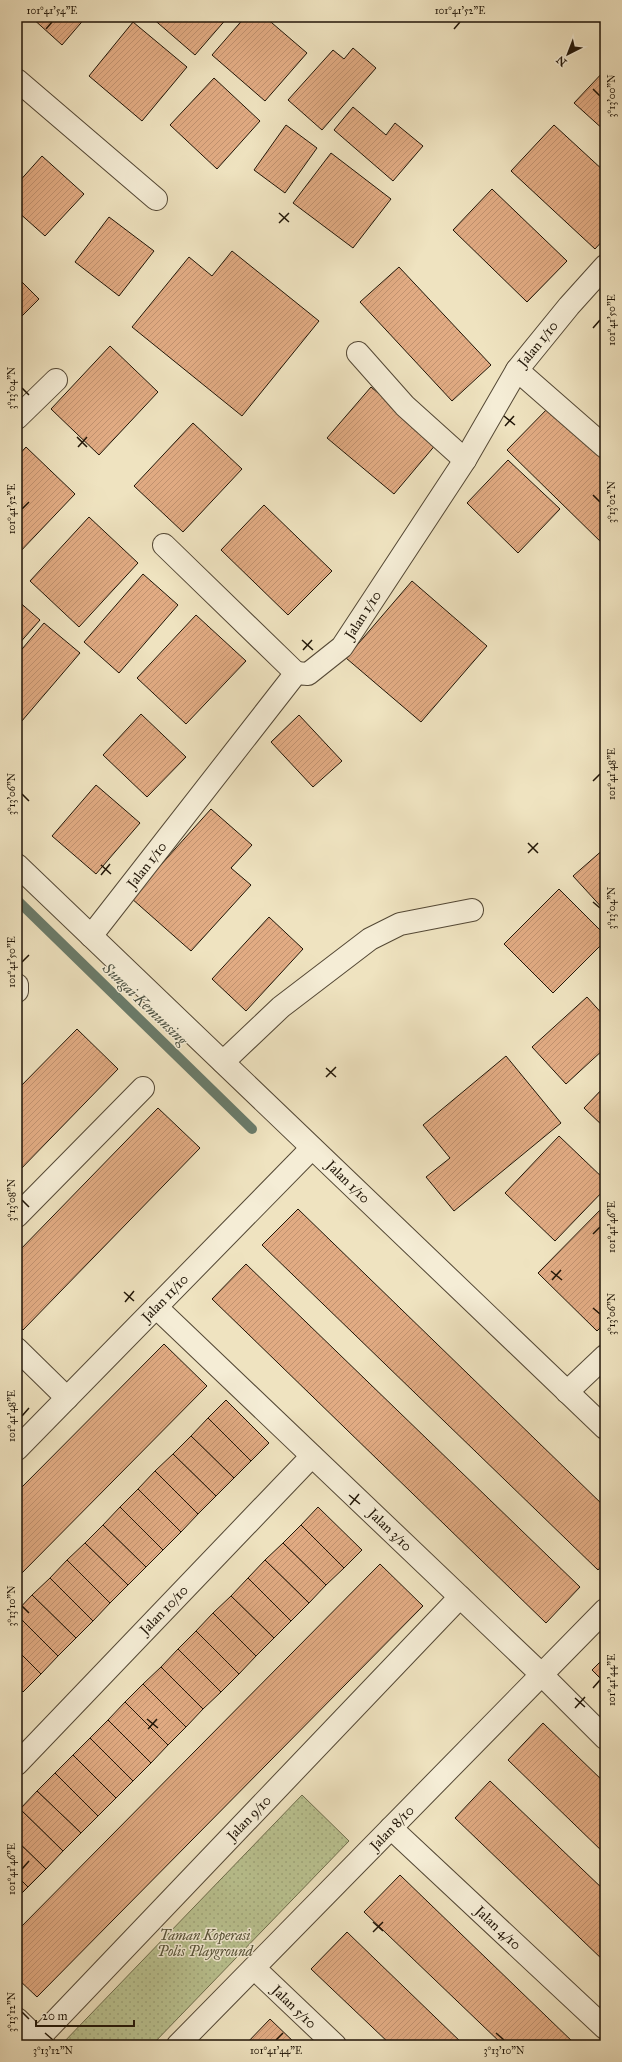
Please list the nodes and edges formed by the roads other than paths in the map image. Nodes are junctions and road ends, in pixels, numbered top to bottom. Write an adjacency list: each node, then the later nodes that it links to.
1 (17, 80): 2 (street)
2 (156, 199)
3 (605, 266): 5 (street, Jalan 1/10)
4 (358, 353): 9 (street)
5 (517, 370): 8 (street); 9 (street, Jalan 1/10)
6 (56, 380): 7 (street)
7 (17, 418)
8 (605, 447)
9 (465, 460): 11 (street, Jalan 1/10)
10 (164, 545): 11 (street)
11 (296, 673): 14 (street, Jalan 1/10)
12 (17, 865): 14 (street, Jalan 1/10)
13 (472, 910): 17 (street)
14 (92, 936): 17 (street, Jalan 1/10)
15 (17, 986): 16 (street)
16 (17, 991)
17 (223, 1062): 19 (street, Jalan 1/10)
18 (143, 1088): 20 (street)
19 (312, 1148): 21 (street, Jalan 11/10); 24 (street, Jalan 1/10)
20 (17, 1216)
21 (156, 1307): 25 (street, Jalan 11/10); 28 (street, Jalan 3/10)
22 (17, 1349): 25 (street)
23 (605, 1356): 24 (street)
24 (567, 1392): 26 (street, Jalan 1/10)
25 (67, 1398): 27 (street, Jalan 11/10)
26 (605, 1428)
27 (17, 1449)
28 (312, 1456): 29 (street, Jalan 3/10); 33 (street, Jalan 10/10)
29 (460, 1596): 31 (street, Jalan 3/10); 38 (street, Jalan 9/10)
30 (605, 1610): 31 (street, Jalan 8/10)
31 (542, 1675): 32 (street, Jalan 3/10); 34 (street, Jalan 8/10)
32 (605, 1738)
33 (17, 1764)
34 (391, 1828): 35 (street, Jalan 8/10); 37 (street, Jalan 4/10)
35 (254, 1968): 39 (street, Jalan 8/10); 40 (street, Jalan 5/10)
36 (17, 2019): 38 (street)
37 (605, 2028)
38 (41, 2042)
39 (178, 2045)
40 (334, 2045)

